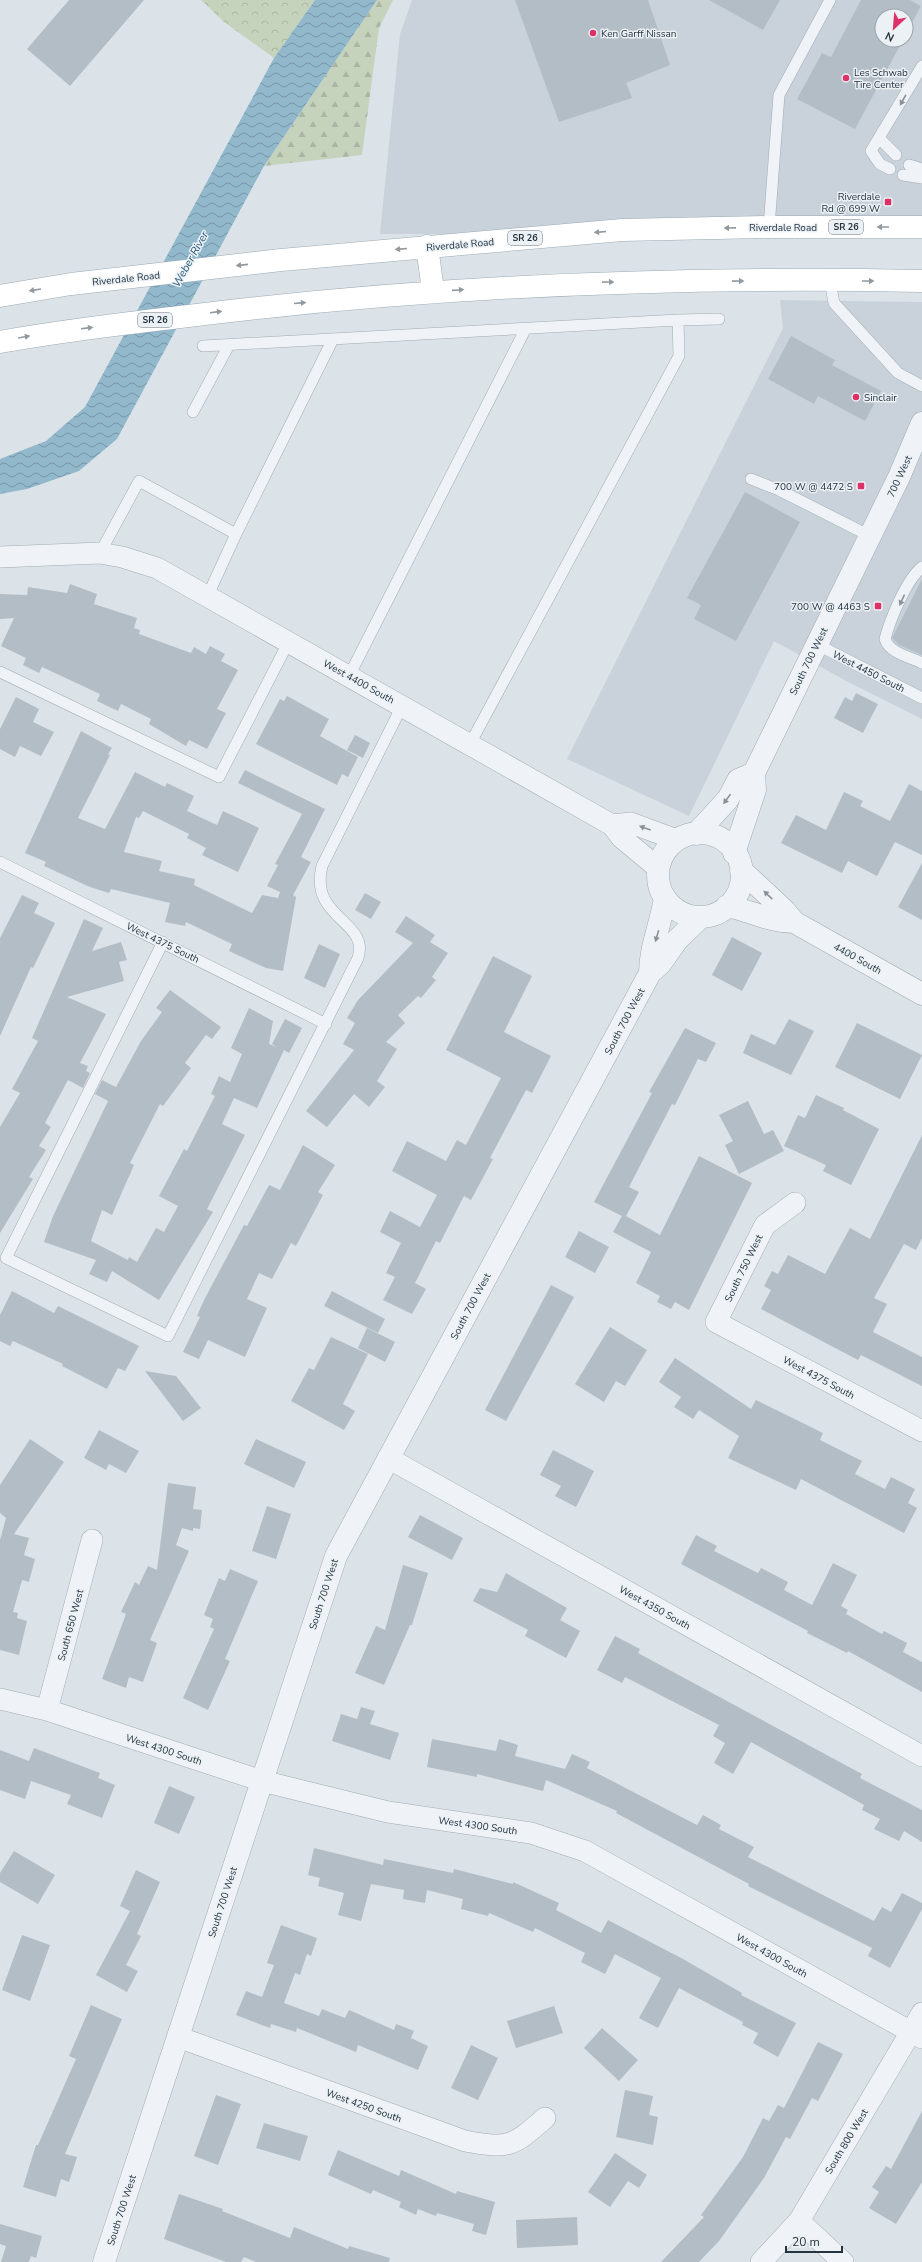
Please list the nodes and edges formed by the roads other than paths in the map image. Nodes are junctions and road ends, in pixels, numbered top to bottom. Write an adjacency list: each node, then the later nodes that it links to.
1 (830, 0): 10 (lane)
2 (922, 66): 3 (lane, one-way to 3)
3 (880, 139): 4 (lane); 6 (lane)
4 (896, 155)
5 (910, 165): 7 (lane)
6 (890, 169)
7 (922, 169)
8 (903, 175): 9 (lane)
9 (922, 178)
10 (769, 226): 11 (main road, Riverdale Road / SR 26, one-way to 10); 12 (main road, Riverdale Road / SR 26, one-way to 12)
11 (922, 227)
12 (427, 246): 15 (main road); 16 (main road, Riverdale Road / SR 26, one-way to 16)
13 (830, 280): 14 (main road, SR 26, one-way to 14); 15 (main road, SR 26, one-way to 13); 24 (lane)
14 (919, 281)
15 (433, 291): 21 (main road, SR 26, one-way to 15)
16 (0, 296)
17 (720, 319): 18 (lane)
18 (678, 320): 19 (lane); 42 (lane)
19 (526, 328): 20 (lane); 39 (lane)
20 (333, 339): 22 (lane); 29 (lane)
21 (0, 342)
22 (229, 344): 23 (lane); 25 (lane)
23 (203, 346)
24 (922, 386)
25 (193, 412)
26 (922, 423): 28 (street, 700 West)
27 (751, 479): 30 (lane)
28 (885, 506): 30 (street, South 700 West)
29 (236, 534): 31 (lane); 34 (lane)
30 (870, 536): 36 (street, South 700 West)
31 (100, 553): 32 (street, West 4400 South); 34 (street, West 4400 South)
32 (0, 557)
33 (922, 568): 37 (lane, one-way to 37)
34 (208, 595): 35 (street, West 4400 South)
35 (289, 641): 38 (lane); 39 (street, West 4400 South)
36 (816, 644): 40 (lane, West 4450 South); 43 (street, South 700 West)
37 (922, 663)
38 (0, 672)
39 (349, 676): 41 (street, West 4400 South)
40 (922, 698)
41 (402, 706): 42 (street, West 4400 South); 56 (lane)
42 (470, 744): 44 (street, West 4400 South)
43 (754, 773): 45 (street, one-way to 45); 46 (street, South 700 West)
44 (612, 825): 45 (street, one-way to 44); 48 (street, West 4400 South)
45 (687, 837): 46 (street); 48 (street)
46 (737, 862): 50 (street); 52 (street, one-way to 46)
47 (0, 863): 53 (lane, West 4375 South)
48 (658, 868): 49 (street)
49 (665, 898): 51 (street); 54 (street, South 700 West, one-way to 54)
50 (727, 906): 51 (street); 52 (street)
51 (701, 917): 54 (street, South 700 West)
52 (794, 922): 55 (street, 4400 South)
53 (163, 942): 56 (lane, West 4375 South); 56 (lane)
54 (650, 973): 60 (street, South 700 West)
55 (922, 994)
56 (326, 1024)
57 (795, 1203): 58 (street, South 750 West)
58 (716, 1322): 59 (street, West 4375 South)
59 (922, 1431)
60 (388, 1458): 64 (street, West 4350 South); 65 (street, South 700 West)
61 (92, 1540): 63 (street, South 650 West)
62 (0, 1699): 63 (street, West 4300 South)
63 (47, 1710): 65 (street, West 4300 South)
64 (922, 1756)
65 (262, 1781): 67 (street, West 4300 South); 68 (street, South 700 West)
66 (922, 2013): 67 (street, South 800 West)
67 (916, 2035): 70 (street, South 800 West)
68 (178, 2037): 69 (street, West 4250 South); 71 (street, South 700 West)
69 (545, 2118)
70 (799, 2221): 72 (street, South 800 West); 73 (street)
71 (104, 2262)
72 (761, 2262)
73 (843, 2262)

